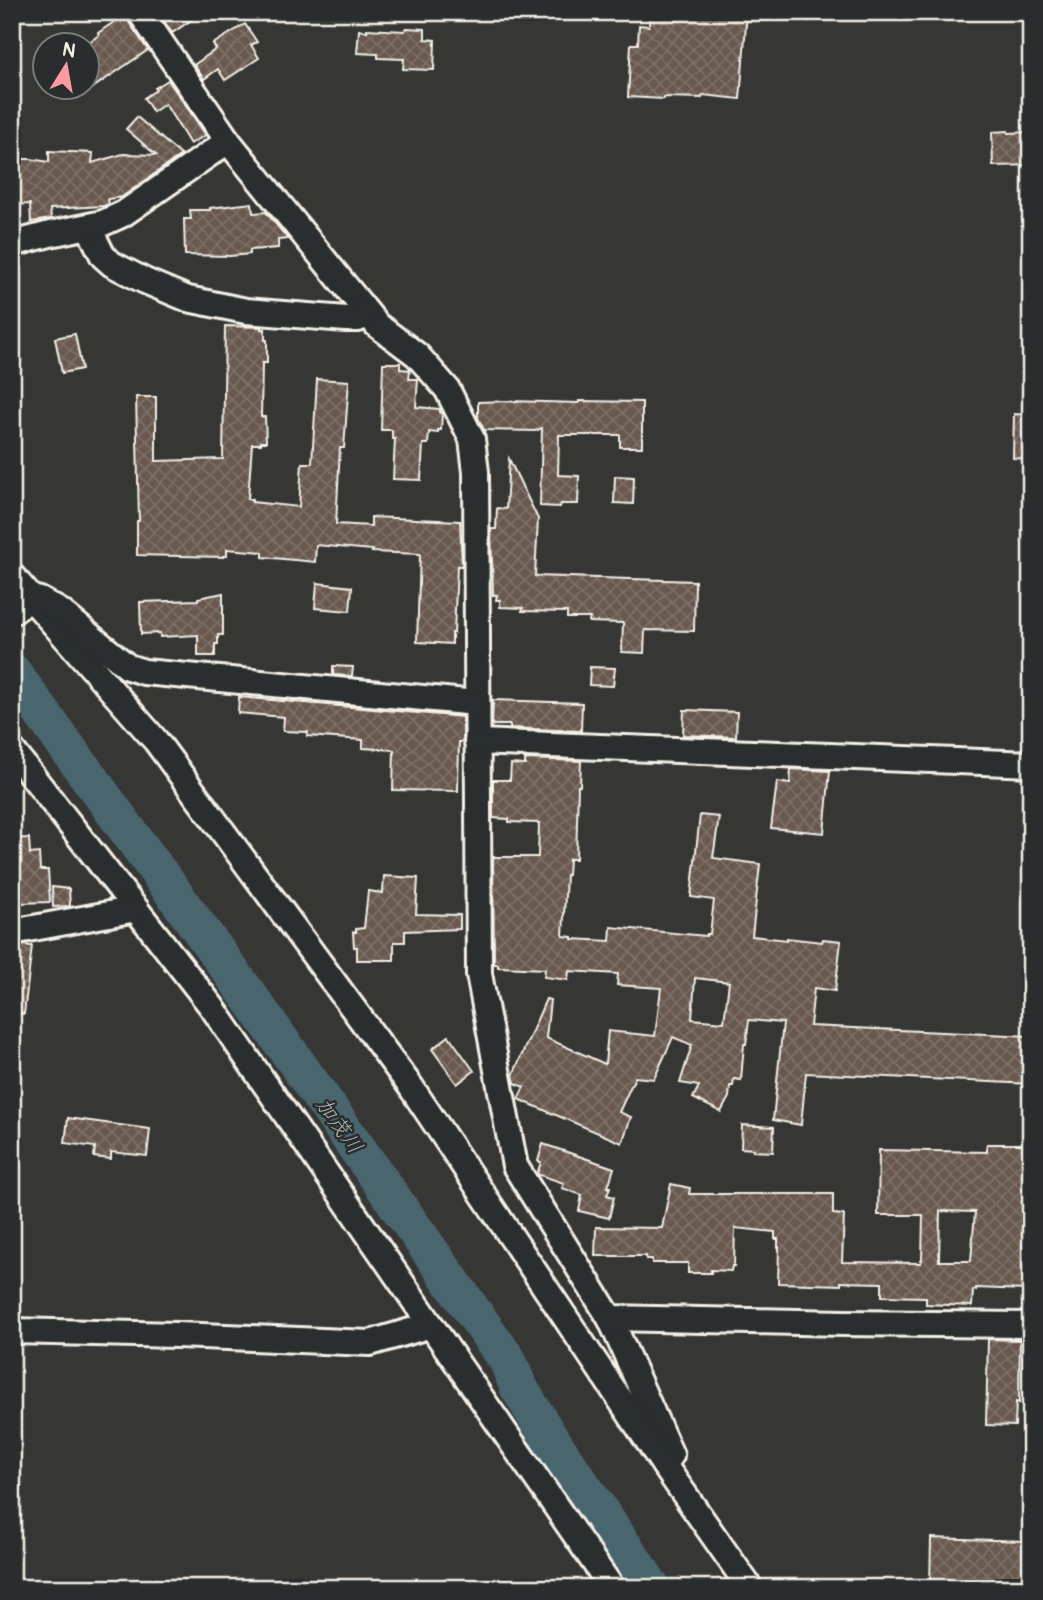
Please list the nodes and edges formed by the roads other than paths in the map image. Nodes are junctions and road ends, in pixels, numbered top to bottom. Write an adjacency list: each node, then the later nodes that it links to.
1 (140, 12): 2 (street)
2 (228, 141): 3 (street); 5 (street)
3 (90, 226): 4 (street); 5 (street)
4 (12, 244)
5 (365, 311): 8 (street)
6 (12, 576): 7 (street)
7 (22, 605): 8 (street); 18 (street)
8 (477, 703): 9 (street)
9 (477, 742): 11 (street); 14 (street)
10 (12, 750): 12 (street)
11 (1031, 764)
12 (136, 909): 13 (street); 15 (street)
13 (12, 932)
14 (610, 1318): 16 (street); 18 (street)
15 (431, 1325): 17 (street); 19 (street)
16 (1031, 1325)
17 (12, 1331)
18 (664, 1465): 20 (street)
19 (612, 1588)
20 (750, 1588)

